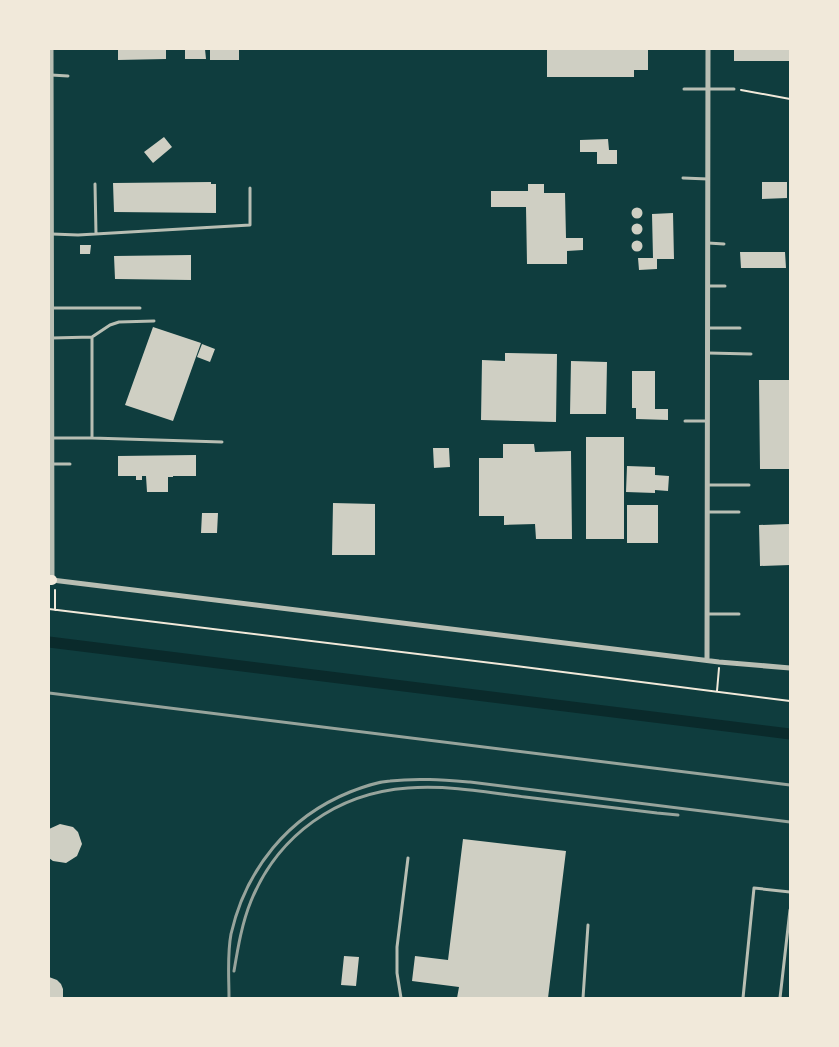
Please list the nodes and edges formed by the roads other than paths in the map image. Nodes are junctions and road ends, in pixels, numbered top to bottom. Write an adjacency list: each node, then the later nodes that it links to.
1 (51, 49): 3 (street)
2 (708, 49): 6 (street)
3 (51, 76): 4 (lane); 12 (street)
4 (68, 76)
5 (684, 89): 6 (lane)
6 (708, 89): 7 (lane); 9 (street)
7 (734, 89)
8 (683, 178): 9 (lane)
9 (708, 179): 14 (street)
10 (95, 184): 13 (lane)
11 (250, 188): 13 (lane)
12 (52, 234): 13 (lane); 18 (street)
13 (96, 234)
14 (708, 243): 15 (lane); 16 (street)
15 (724, 244)
16 (708, 286): 17 (lane); 21 (street)
17 (725, 286)
18 (52, 308): 19 (lane); 24 (street)
19 (140, 308)
20 (154, 321): 23 (lane)
21 (708, 328): 22 (lane); 25 (street)
22 (740, 328)
23 (92, 337): 24 (lane); 31 (lane)
24 (50, 338): 27 (street)
25 (708, 353): 26 (lane); 28 (street)
26 (751, 354)
27 (50, 388): 30 (street)
28 (708, 421): 29 (lane); 35 (street)
29 (685, 422)
30 (50, 438): 31 (lane); 33 (street)
31 (92, 438): 32 (lane)
32 (222, 442)
33 (52, 464): 34 (lane); 39 (street)
34 (70, 464)
35 (708, 485): 36 (lane); 37 (street)
36 (749, 485)
37 (708, 512): 38 (lane); 40 (street)
38 (739, 512)
39 (50, 580): 42 (street)
40 (707, 614): 41 (lane); 42 (street)
41 (739, 614)
42 (707, 660): 43 (street)
43 (790, 668)
44 (408, 858): 48 (lane)
45 (790, 892): 50 (lane)
46 (790, 910): 51 (lane)
47 (588, 925): 49 (lane)
48 (401, 998)
49 (583, 998)
50 (744, 998)
51 (780, 998)

